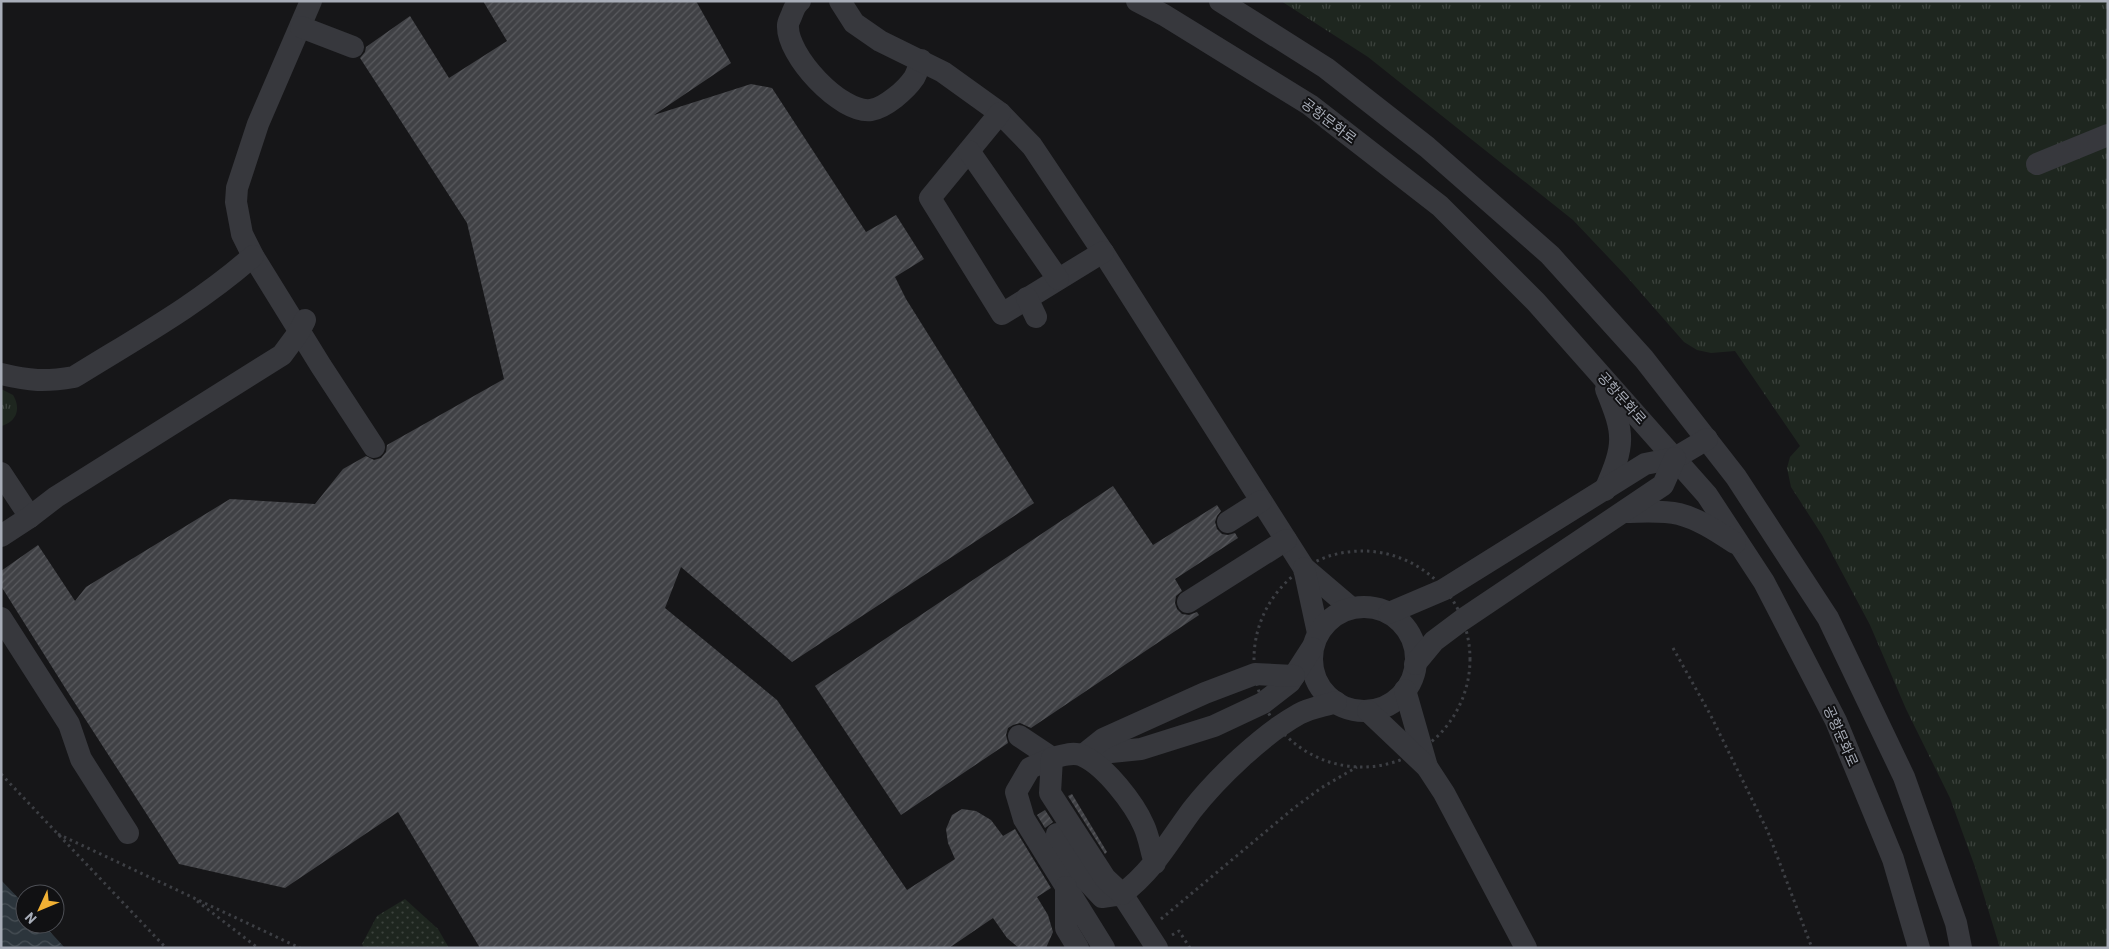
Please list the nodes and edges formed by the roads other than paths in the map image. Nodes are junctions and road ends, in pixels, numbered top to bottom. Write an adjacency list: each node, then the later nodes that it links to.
1 (311, 1): 6 (street)
2 (800, 1): 8 (street)
3 (840, 1): 8 (street)
4 (1137, 1): 17 (street, 공항문화로)
5 (1220, 1): 19 (street)
6 (301, 27): 7 (street); 14 (street)
7 (353, 47)
8 (921, 60): 9 (street)
9 (1000, 114): 11 (street); 13 (street)
10 (2108, 135): 12 (street)
11 (969, 151): 15 (street); 15 (street)
12 (2037, 164)
13 (1103, 252): 15 (street); 24 (street)
14 (253, 256): 16 (street); 18 (street)
15 (1058, 279)
16 (302, 325): 20 (street); 26 (street)
17 (1598, 372): 21 (street, 공항문화로); 23 (street)
18 (1, 374)
19 (1707, 439): 21 (street); 56 (street)
20 (374, 446)
21 (1675, 458): 23 (street); 25 (street); 30 (street, 공항문화로)
22 (1, 473): 26 (street)
23 (1605, 490): 34 (street)
24 (1261, 502): 27 (street); 29 (street)
25 (1624, 512): 30 (street); 37 (street)
26 (30, 517): 28 (street)
27 (1228, 522)
28 (1, 536)
29 (1286, 540): 31 (street); 32 (street)
30 (1741, 547): 55 (street, 공항문화로)
31 (1304, 568): 33 (street); 36 (street)
32 (1188, 602)
33 (1351, 608): 34 (street); 36 (street)
34 (1389, 613): 37 (street)
35 (1, 618): 46 (street)
36 (1315, 641): 38 (street); 40 (street)
37 (1415, 664): 39 (street)
38 (1294, 676): 43 (street); 43 (street)
39 (1405, 690): 41 (street); 44 (street)
40 (1336, 702): 41 (street); 47 (street)
41 (1368, 711): 44 (street)
42 (1020, 736): 45 (street)
43 (1082, 755): 45 (street); 47 (street)
44 (1420, 757): 54 (street)
45 (1052, 758): 48 (street); 49 (street)
46 (128, 833)
47 (1155, 863): 49 (street)
48 (1066, 886): 51 (street); 52 (street); 53 (street)
49 (1122, 894): 50 (street)
50 (1165, 941)
51 (1078, 948)
52 (1104, 948)
53 (1118, 948)
54 (1526, 948)
55 (1919, 948)
56 (1961, 948)

